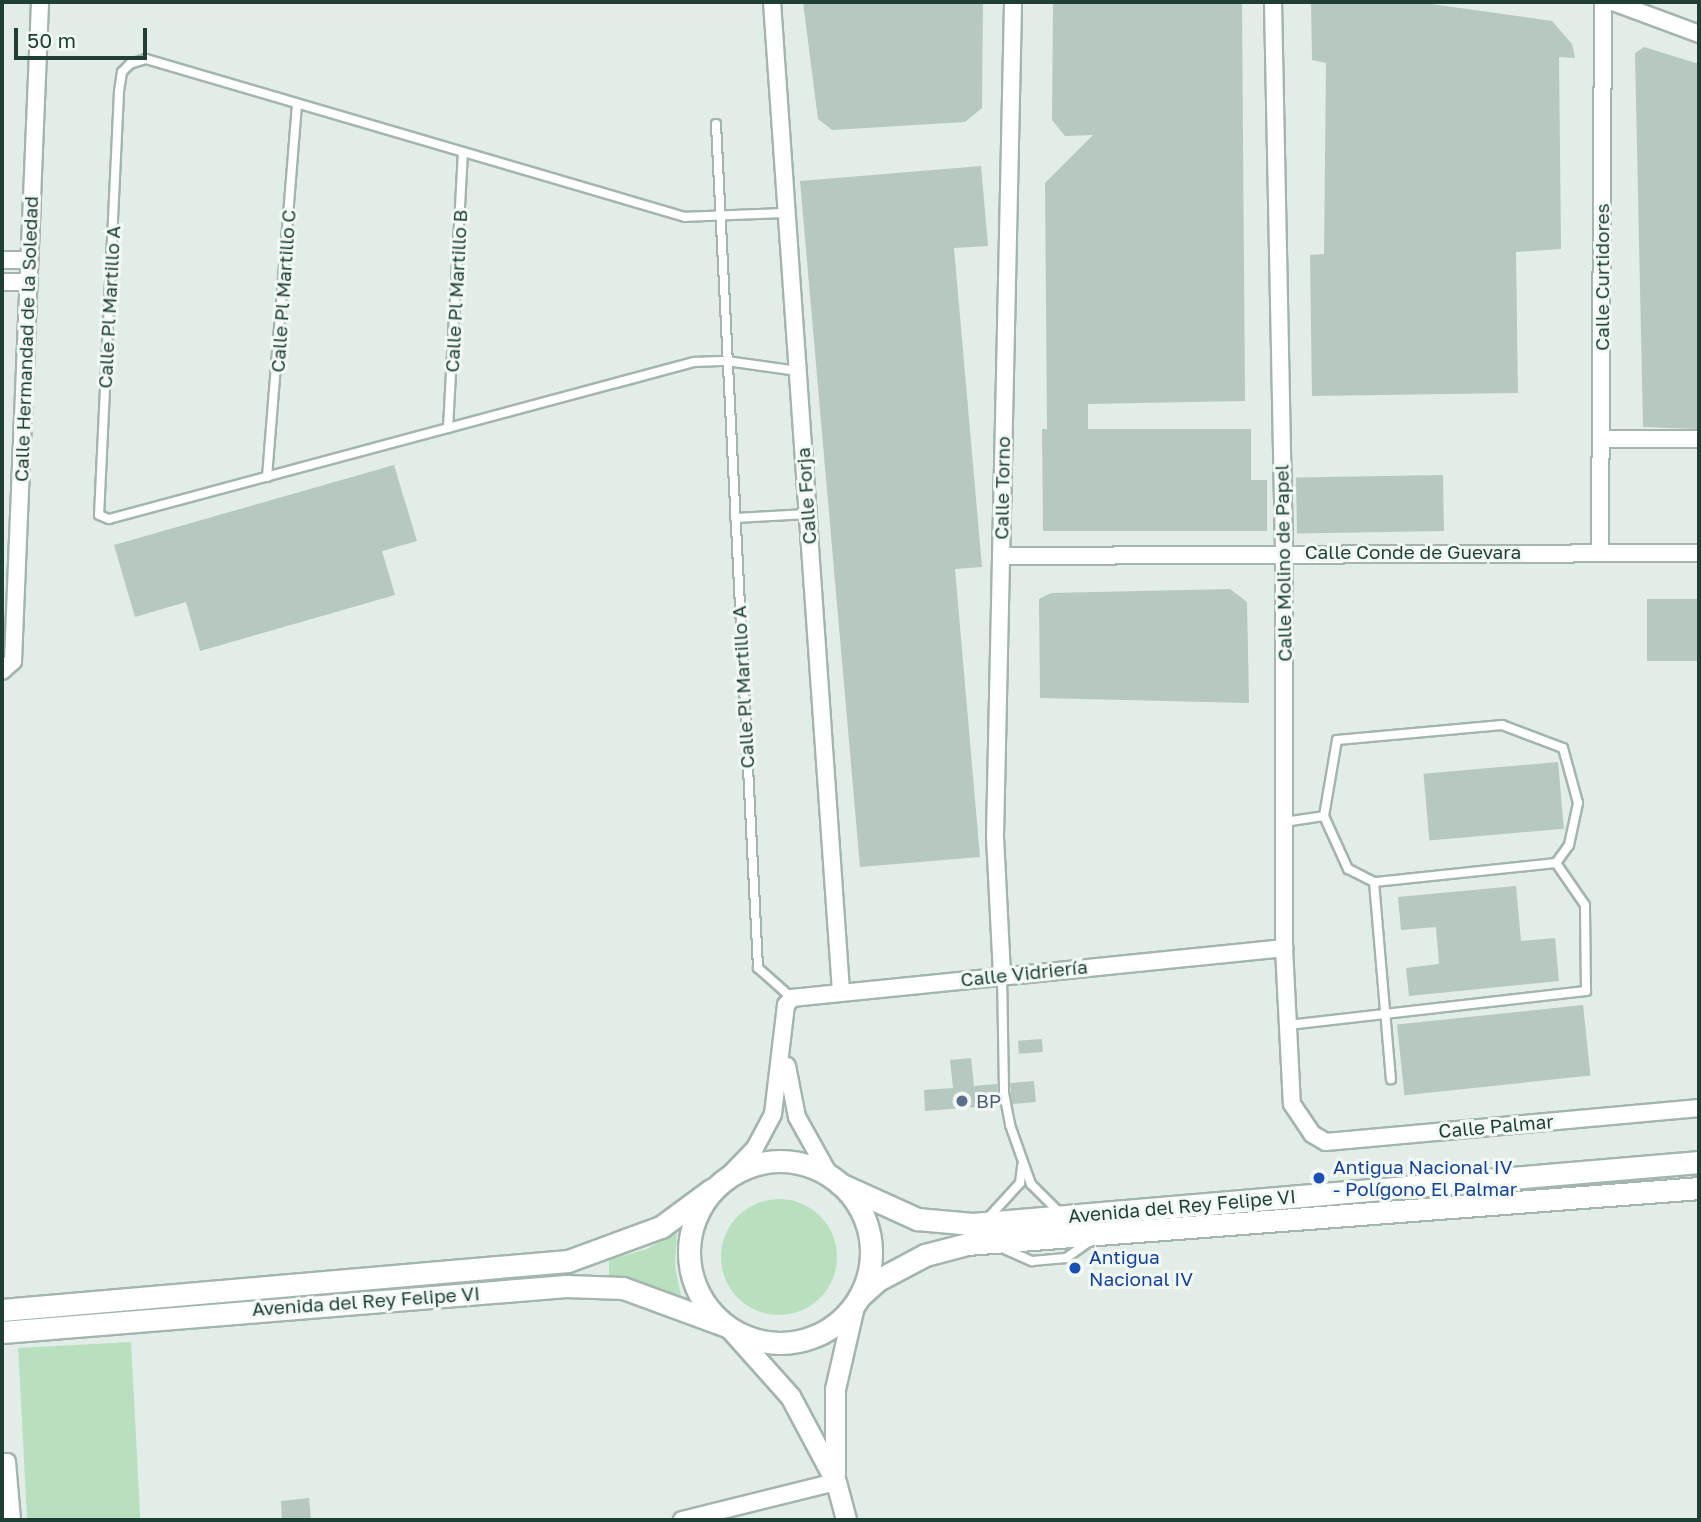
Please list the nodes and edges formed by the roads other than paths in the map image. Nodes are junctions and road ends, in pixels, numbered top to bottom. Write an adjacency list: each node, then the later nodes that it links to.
1 (40, 2): 14 (street, Calle Hermandad de la Soledad)
2 (772, 2): 11 (street, Calle Forja)
3 (1013, 2): 28 (street, Calle Torno)
4 (1272, 2): 25 (street, Calle Molino de Papel)
5 (1603, 2): 20 (street, Calle Curtidores)
6 (1613, 2): 7 (street)
7 (1699, 34)
8 (298, 106): 10 (lane, Calle Pl Martillo A); 22 (lane, Calle Pl Martillo C); 22 (lane, Calle Pl Martillo A)
9 (716, 124): 12 (lane, Calle Pl Martillo A)
10 (463, 153): 12 (lane, Calle Pl Martillo A); 19 (lane, Calle Pl Martillo B)
11 (787, 213): 12 (lane, Calle Pl Martillo A); 18 (street, Calle Forja)
12 (717, 216): 17 (lane, Calle Pl Martillo A)
13 (2, 260): 14 (street)
14 (29, 260): 16 (street, Calle Hermandad de la Soledad)
15 (2, 282): 16 (street)
16 (28, 282): 29 (street, Calle Hermandad de la Soledad)
17 (727, 361): 18 (lane, Calle Pl Martillo A); 19 (lane, Calle Pl Martillo A); 24 (lane, Calle Pl Martillo A)
18 (797, 371): 23 (street, Calle Forja)
19 (448, 428): 22 (lane, Calle Pl Martillo A)
20 (1602, 439): 21 (street); 26 (street, Calle Curtidores)
21 (1699, 439)
22 (267, 477)
23 (808, 514): 24 (lane); 36 (street, Calle Forja)
24 (734, 518): 37 (lane, Calle Pl Martillo A)
25 (1284, 552): 26 (street, Calle Conde de Guevara); 28 (street, Calle Conde de Guevara); 31 (street, Calle Molino de Papel)
26 (1600, 553): 27 (street, Calle Conde de Guevara)
27 (1699, 553)
28 (1001, 556): 35 (street, Calle Torno)
29 (2, 671)
30 (1324, 816): 31 (lane); 32 (lane); 33 (lane)
31 (1284, 821): 34 (street, Calle Molino de Papel)
32 (1556, 863): 33 (lane); 38 (lane)
33 (1374, 882): 38 (lane)
34 (1284, 948): 35 (street, Calle Vidriería); 40 (street, Calle Molino de Papel)
35 (1002, 975): 36 (street, Calle Vidriería); 45 (lane)
36 (841, 990): 37 (street, Calle Vidriería)
37 (792, 998): 39 (street)
38 (1384, 1014): 40 (lane); 41 (lane)
39 (784, 1022): 46 (street); 47 (street)
40 (1287, 1025): 43 (street, Calle Molino de Papel)
41 (1391, 1079)
42 (1699, 1108): 43 (street, Calle Palmar)
43 (1301, 1122)
44 (1699, 1162): 50 (main road, Avenida del Rey Felipe VI)
45 (1022, 1163): 50 (lane); 51 (lane)
46 (728, 1176): 47 (main road); 49 (main road)
47 (835, 1180): 51 (main road, Avenida del Rey Felipe VI); 52 (main road)
48 (1699, 1188): 52 (main road, Avenida del Rey Felipe VI)
49 (711, 1190): 53 (main road, Avenida del Rey Felipe VI); 54 (main road)
50 (1063, 1216): 51 (main road, Avenida del Rey Felipe VI)
51 (973, 1224)
52 (857, 1302): 54 (main road); 57 (street)
53 (2, 1310)
54 (727, 1327): 55 (main road, Avenida del Rey Felipe VI); 57 (street)
55 (2, 1332)
56 (4, 1462): 58 (street)
57 (836, 1482): 59 (street); 60 (street)
58 (12, 1520)
59 (682, 1520)
60 (846, 1520)

